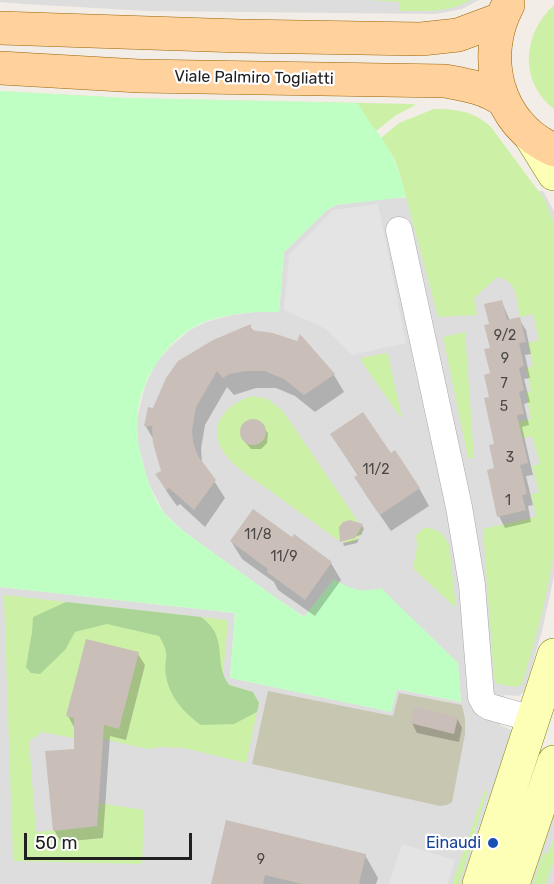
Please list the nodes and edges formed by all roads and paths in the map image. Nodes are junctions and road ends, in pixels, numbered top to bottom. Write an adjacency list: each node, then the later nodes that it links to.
1 (507, 9): 2 (main road); 4 (main road)
2 (0, 28)
3 (0, 69): 4 (main road, Viale Palmiro Togliatti)
4 (504, 101): 5 (main road)
5 (543, 143): 6 (main road)
6 (554, 174)
7 (399, 230): 9 (street)
8 (554, 655): 9 (main road)
9 (533, 719): 11 (main road)
10 (554, 762): 12 (main road)
11 (479, 884)
12 (513, 884)

